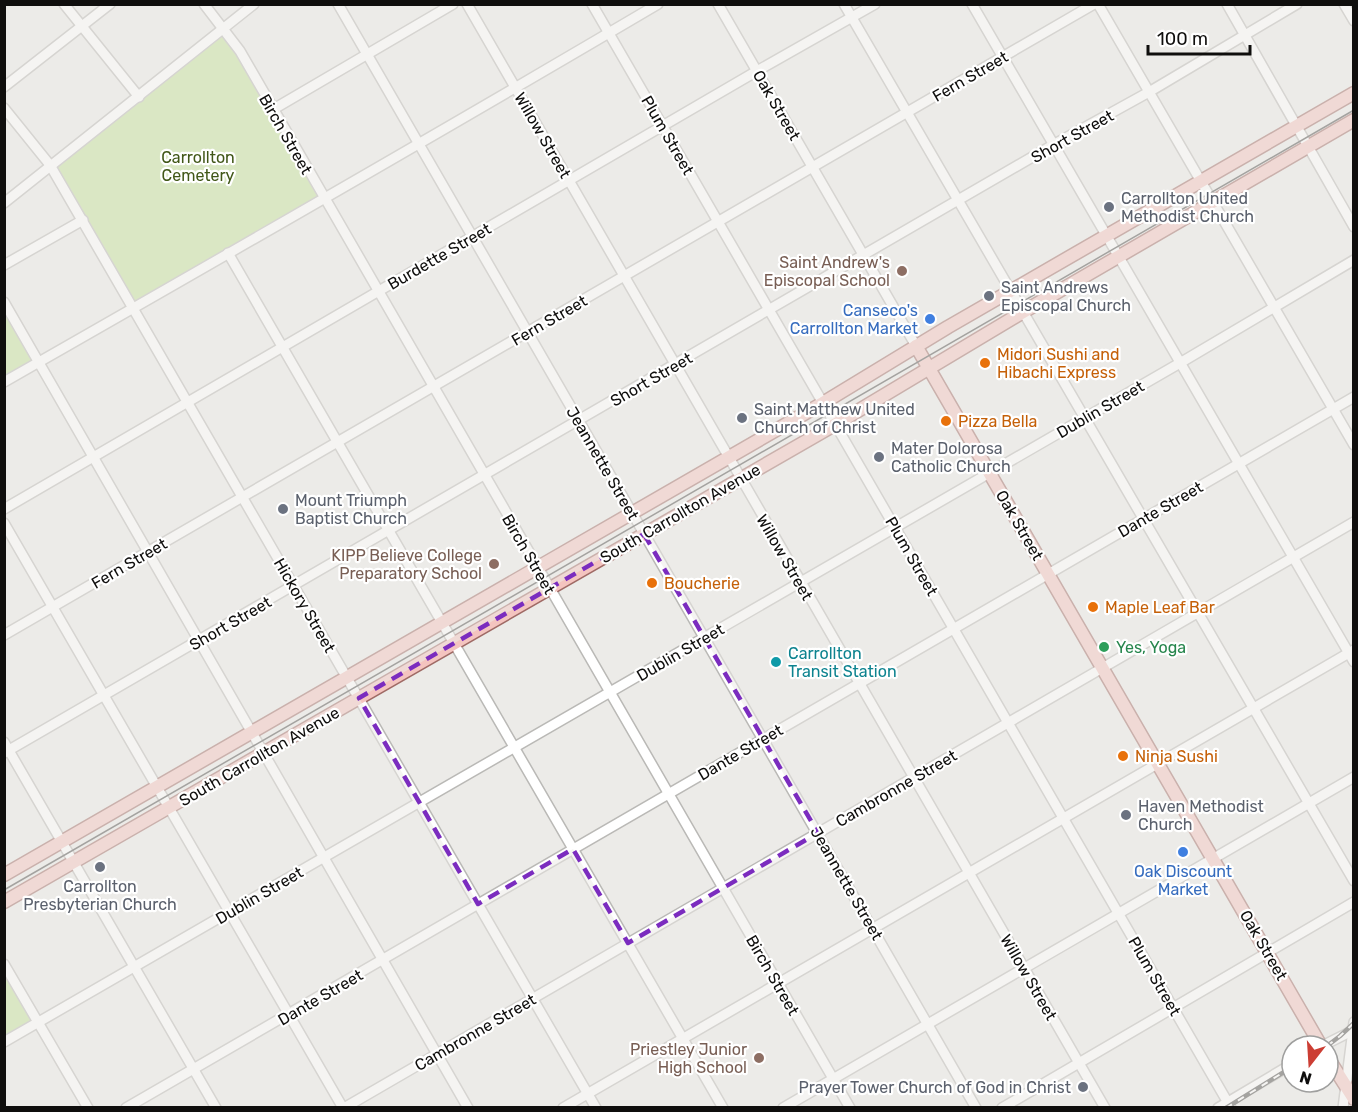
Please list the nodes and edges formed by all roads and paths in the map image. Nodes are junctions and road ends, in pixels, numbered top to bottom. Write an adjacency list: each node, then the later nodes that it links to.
1 (64, 4): 20 (street)
2 (110, 4): 20 (street)
3 (204, 4): 21 (street, Birch Street)
4 (254, 4): 21 (street)
5 (338, 4): 24 (street, Jeannette Street)
6 (453, 4): 24 (street)
7 (467, 4): 28 (street, Willow Street)
8 (592, 4): 22 (street, Plum Street)
9 (658, 4): 22 (street)
10 (718, 4): 26 (street, Oak Street)
11 (844, 4): 18 (street)
12 (875, 4): 18 (street, Burdette Street)
13 (972, 4): 25 (street)
14 (1096, 4): 25 (street, Fern Street); 29 (street)
15 (1227, 4): 23 (street)
16 (1297, 4): 23 (street, Short Street)
17 (1344, 4): 19 (street)
18 (852, 18): 26 (street, Burdette Street); 34 (street)
19 (1353, 21)
20 (82, 27): 27 (street); 31 (street)
21 (223, 29): 31 (street); 33 (street, Birch Street)
22 (609, 33): 28 (street); 36 (street, Plum Street)
23 (1245, 36): 29 (street, Short Street); 37 (street)
24 (367, 55): 33 (street); 38 (street, Jeannette Street)
25 (1002, 58): 34 (street, Fern Street); 39 (street)
26 (757, 71): 36 (street, Burdette Street); 42 (street, Oak Street)
27 (4, 87)
28 (515, 88): 38 (street); 43 (street, Willow Street)
29 (1149, 92): 39 (street, Short Street); 44 (street)
30 (1353, 93): 37 (main road, South Carrollton Avenue)
31 (139, 97): 41 (street)
32 (4, 108): 41 (street, Hickory Street)
33 (272, 110): 45 (street, Birch Street)
34 (908, 112): 42 (street, Fern Street); 46 (street)
35 (1353, 120): 40 (main road, South Carrollton Avenue)
36 (663, 126): 43 (street, Burdette Street); 50 (street, Plum Street)
37 (1297, 126): 40 (street); 44 (main road, South Carrollton Avenue)
38 (419, 144): 45 (street); 53 (street, Jeannette Street)
39 (1053, 145): 46 (street, Short Street); 52 (street)
40 (1308, 147): 47 (main road, South Carrollton Avenue); 51 (street)
41 (50, 165): 48 (street); 49 (street, Hickory Street)
42 (813, 167): 50 (street, Fern Street); 55 (street, Oak Street)
43 (568, 181): 53 (street, Burdette Street); 59 (street, Willow Street)
44 (1201, 181): 47 (street); 52 (main road, South Carrollton Avenue)
45 (325, 200): 54 (street); 61 (street, Birch Street)
46 (959, 201): 55 (street, Short Street); 60 (street)
47 (1213, 202): 56 (main road, South Carrollton Avenue); 64 (street)
48 (4, 203)
49 (83, 220): 58 (street); 63 (street, Hickory Street)
50 (718, 222): 59 (street, Fern Street); 65 (street, Plum Street)
51 (1353, 227)
52 (1106, 236): 56 (street); 60 (main road, South Carrollton Avenue)
53 (472, 237): 61 (street, Burdette Street); 67 (street, Jeannette Street)
54 (228, 253): 63 (street); 69 (street)
55 (864, 256): 65 (street, Short Street); 68 (street, Oak Street)
56 (1118, 256): 66 (main road, South Carrollton Avenue); 71 (street)
57 (1353, 260): 64 (street, Dublin Street)
58 (4, 265)
59 (624, 277): 67 (street, Fern Street); 72 (street, Willow Street)
60 (1011, 291): 66 (street); 68 (main road, South Carrollton Avenue)
61 (378, 292): 69 (street, Burdette Street); 75 (street, Birch Street)
62 (4, 302): 70 (street)
63 (134, 307): 70 (street); 77 (street, Hickory Street)
64 (1275, 308): 71 (street, Dublin Street); 79 (street)
65 (770, 310): 72 (street, Short Street); 78 (street, Plum Street)
66 (1023, 312): 73 (main road, South Carrollton Avenue); 80 (street)
67 (527, 332): 75 (street, Fern Street); 81 (street, Jeannette Street)
68 (916, 346): 73 (main road, Oak Street); 78 (main road, South Carrollton Avenue)
69 (283, 347): 77 (street, Burdette Street); 83 (street)
70 (38, 363): 74 (street); 86 (street)
71 (1180, 363): 80 (street, Dublin Street); 87 (street)
72 (675, 365): 81 (street, Short Street); 85 (street, Willow Street)
73 (929, 368): 82 (main road, South Carrollton Avenue); 88 (main road, Oak Street)
74 (4, 382)
75 (433, 387): 83 (street, Fern Street); 89 (street, Birch Street)
76 (1353, 397): 79 (street, Dante Street)
77 (188, 402): 86 (street, Burdette Street); 91 (street, Hickory Street)
78 (823, 403): 82 (street, Plum Street); 85 (main road, South Carrollton Avenue)
79 (1333, 409): 84 (street); 87 (street, Dante Street)
80 (1084, 418): 88 (street, Dublin Street); 94 (street)
81 (578, 421): 89 (street, Short Street); 93 (street, Jeannette Street)
82 (836, 424): 90 (main road, South Carrollton Avenue); 97 (street, Plum Street)
83 (338, 442): 91 (street, Fern Street); 98 (street)
84 (1353, 445)
85 (728, 457): 90 (street, Willow Street); 93 (main road, South Carrollton Avenue)
86 (93, 458): 92 (street, Burdette Street); 100 (street)
87 (1239, 463): 94 (street, Dante Street); 101 (street)
88 (990, 472): 97 (street, Dublin Street); 103 (main road, Oak Street)
89 (484, 476): 98 (street, Short Street); 102 (street, Birch Street)
90 (740, 478): 99 (main road, South Carrollton Avenue); 104 (street, Willow Street)
91 (243, 497): 100 (street, Fern Street); 105 (street, Hickory Street)
92 (4, 509)
93 (632, 513): 99 (street, Jeannette Street); 102 (main road, South Carrollton Avenue)
94 (1143, 519): 103 (street, Dante Street); 108 (street)
95 (1353, 522): 101 (street, Cambronne Street)
96 (4, 523): 107 (street)
97 (895, 526): 104 (street, Dublin Street); 110 (street, Plum Street)
98 (389, 531): 105 (street, Short Street); 109 (street)
99 (644, 534): 106 (main road, South Carrollton Avenue); 112 (street, Jeannette Street)
100 (147, 552): 107 (street, Fern Street); 113 (street)
101 (1293, 556): 108 (street, Cambronne Street); 115 (street)
102 (536, 567): 106 (street, Birch Street); 109 (main road, South Carrollton Avenue)
103 (1049, 573): 110 (street, Dante Street); 117 (main road, Oak Street)
104 (799, 582): 112 (street, Dublin Street); 119 (street, Willow Street)
105 (294, 586): 113 (street, Short Street); 118 (street, Hickory Street)
106 (549, 589): 114 (main road, South Carrollton Avenue); 120 (street, Birch Street)
107 (53, 607): 111 (street, Fern Street); 121 (street)
108 (1198, 613): 117 (street, Cambronne Street); 123 (street)
109 (441, 622): 114 (street); 118 (main road, South Carrollton Avenue)
110 (954, 628): 119 (street, Dante Street); 124 (street, Plum Street)
111 (4, 635)
112 (704, 638): 120 (street, Dublin Street); 126 (street, Jeannette Street)
113 (198, 641): 121 (street, Short Street); 125 (street)
114 (454, 644): 122 (main road, South Carrollton Avenue); 127 (street)
115 (1351, 651): 116 (street); 123 (street)
116 (1353, 662)
117 (1104, 668): 124 (street, Cambronne Street); 130 (main road, Oak Street)
118 (347, 677): 122 (street, Hickory Street); 125 (main road, South Carrollton Avenue)
119 (859, 684): 126 (street, Dante Street); 132 (street, Willow Street)
120 (609, 693): 127 (street, Dublin Street); 134 (street, Birch Street)
121 (104, 696): 128 (street, Short Street); 133 (street)
122 (359, 698): 129 (main road, South Carrollton Avenue); 135 (street, Hickory Street)
123 (1253, 708): 130 (street); 136 (street)
124 (1009, 723): 132 (street, Cambronne Street); 138 (street, Plum Street)
125 (251, 732): 129 (street); 133 (main road, South Carrollton Avenue)
126 (763, 739): 134 (street, Dante Street); 139 (street, Jeannette Street)
127 (514, 748): 135 (street, Dublin Street); 141 (street)
128 (6, 749): 140 (street)
129 (263, 753): 137 (main road, South Carrollton Avenue); 142 (street)
130 (1159, 763): 138 (street); 143 (main road, Oak Street)
131 (1353, 777): 136 (street)
132 (913, 778): 139 (street, Cambronne Street); 145 (street, Willow Street)
133 (157, 787): 137 (street); 140 (main road, South Carrollton Avenue)
134 (668, 794): 141 (street, Dante Street); 148 (street, Birch Street)
135 (419, 802): 142 (street, Dublin Street); 151 (street, Hickory Street)
136 (1308, 804): 143 (street); 147 (street)
137 (169, 808): 144 (main road, South Carrollton Avenue); 152 (street)
138 (1064, 818): 145 (street); 153 (street, Plum Street)
139 (818, 833): 148 (street, Cambronne Street); 154 (street, Jeannette Street)
140 (62, 842): 144 (street); 146 (main road, South Carrollton Avenue)
141 (573, 849): 151 (street, Dante Street); 155 (street)
142 (324, 858): 152 (street, Dublin Street); 157 (street)
143 (1214, 858): 153 (street); 156 (main road, Oak Street)
144 (74, 862): 149 (main road, South Carrollton Avenue); 159 (street)
145 (968, 873): 154 (street); 160 (street, Willow Street)
146 (4, 875)
147 (1353, 881)
148 (723, 888): 155 (street, Cambronne Street); 161 (street, Birch Street)
149 (4, 902)
150 (1353, 902): 156 (street)
151 (478, 904): 157 (street, Dante Street); 162 (street, Hickory Street)
152 (229, 912): 159 (street, Dublin Street); 164 (street)
153 (1119, 913): 160 (street); 163 (street, Plum Street)
154 (873, 928): 161 (street); 166 (street, Jeannette Street)
155 (628, 943): 162 (street, Cambronne Street); 170 (street)
156 (1269, 952): 163 (street); 168 (main road, Oak Street)
157 (383, 960): 164 (street, Dante Street); 172 (street)
158 (4, 964): 165 (street)
159 (135, 967): 165 (street, Dublin Street); 174 (street)
160 (1024, 968): 166 (street); 173 (street, Willow Street)
161 (778, 983): 170 (street); 177 (street, Birch Street)
162 (533, 998): 172 (street, Cambronne Street); 179 (street, Hickory Street)
163 (1173, 1008): 173 (street); 181 (street, Plum Street)
164 (289, 1015): 174 (street, Dante Street); 185 (street)
165 (39, 1022): 171 (street, Dublin Street); 182 (street)
166 (928, 1024): 177 (street); 192 (street, Jeannette Street)
167 (1353, 1027): 169 (street); 178 (street)
168 (1315, 1034)
169 (1340, 1035)
170 (683, 1038): 179 (street); 189 (street)
171 (4, 1042)
172 (437, 1054): 185 (street, Cambronne Street); 186 (street)
173 (1079, 1063): 193 (street); 194 (street, Willow Street)
174 (194, 1070): 183 (street, Dante Street); 184 (street)
175 (1280, 1072): 181 (street)
176 (1340, 1076): 178 (main road)
177 (833, 1078): 190 (street); 191 (street, Birch Street)
178 (1347, 1087): 180 (main road); 196 (street)
179 (588, 1093): 187 (street); 188 (street, Hickory Street)
180 (1353, 1099)
181 (1229, 1105): 195 (street)
182 (88, 1107)
183 (126, 1107)
184 (216, 1107)
185 (344, 1107)
186 (468, 1107)
187 (562, 1107)
188 (596, 1107)
189 (723, 1107)
190 (783, 1107)
191 (850, 1107)
192 (976, 1107)
193 (1002, 1107)
194 (1105, 1107)
195 (1218, 1107)
196 (1343, 1107)

